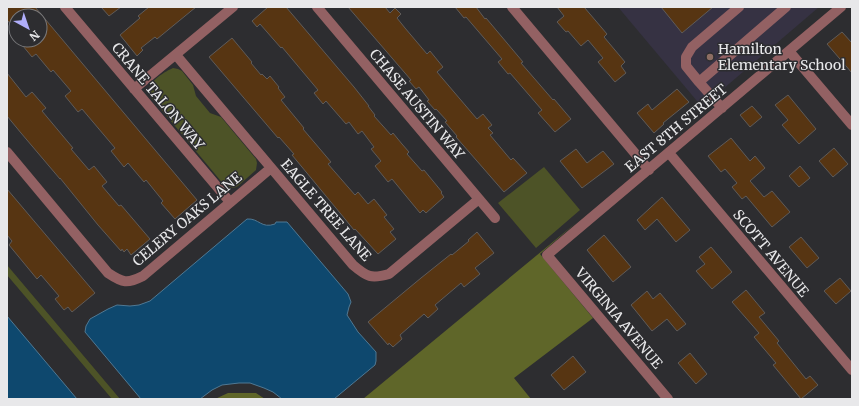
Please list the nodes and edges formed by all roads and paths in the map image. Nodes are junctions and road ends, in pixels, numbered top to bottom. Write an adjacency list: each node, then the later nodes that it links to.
1 (65, 7): 11 (street, CRANE TALON WAY)
2 (232, 7): 9 (street)
3 (317, 7): 18 (street, CHASE AUSTIN WAY)
4 (512, 7): 17 (street)
5 (739, 7): 10 (street)
6 (786, 7): 10 (street)
7 (841, 7): 8 (street, EAST 8TH STREET)
8 (789, 51): 12 (street, EAST 8TH STREET); 13 (street)
9 (176, 55): 11 (street); 16 (street, EAGLE TREE LANE)
10 (699, 82): 12 (street)
11 (134, 89): 19 (street, CRANE TALON WAY)
12 (722, 108): 15 (street, EAST 8TH STREET)
13 (852, 125)
14 (7, 152): 19 (street, CELERY OAKS LANE)
15 (669, 153): 17 (street, EAST 8TH STREET); 22 (street, SCOTT AVENUE)
16 (271, 168): 18 (street, EAGLE TREE LANE); 19 (street, CELERY OAKS LANE)
17 (649, 170): 21 (street, EAST 8TH STREET)
18 (479, 199): 20 (street, CHASE AUSTIN WAY)
19 (230, 202)
20 (495, 218)
21 (548, 256): 23 (street, VIRGINIA AVENUE)
22 (852, 370)
23 (668, 399)

